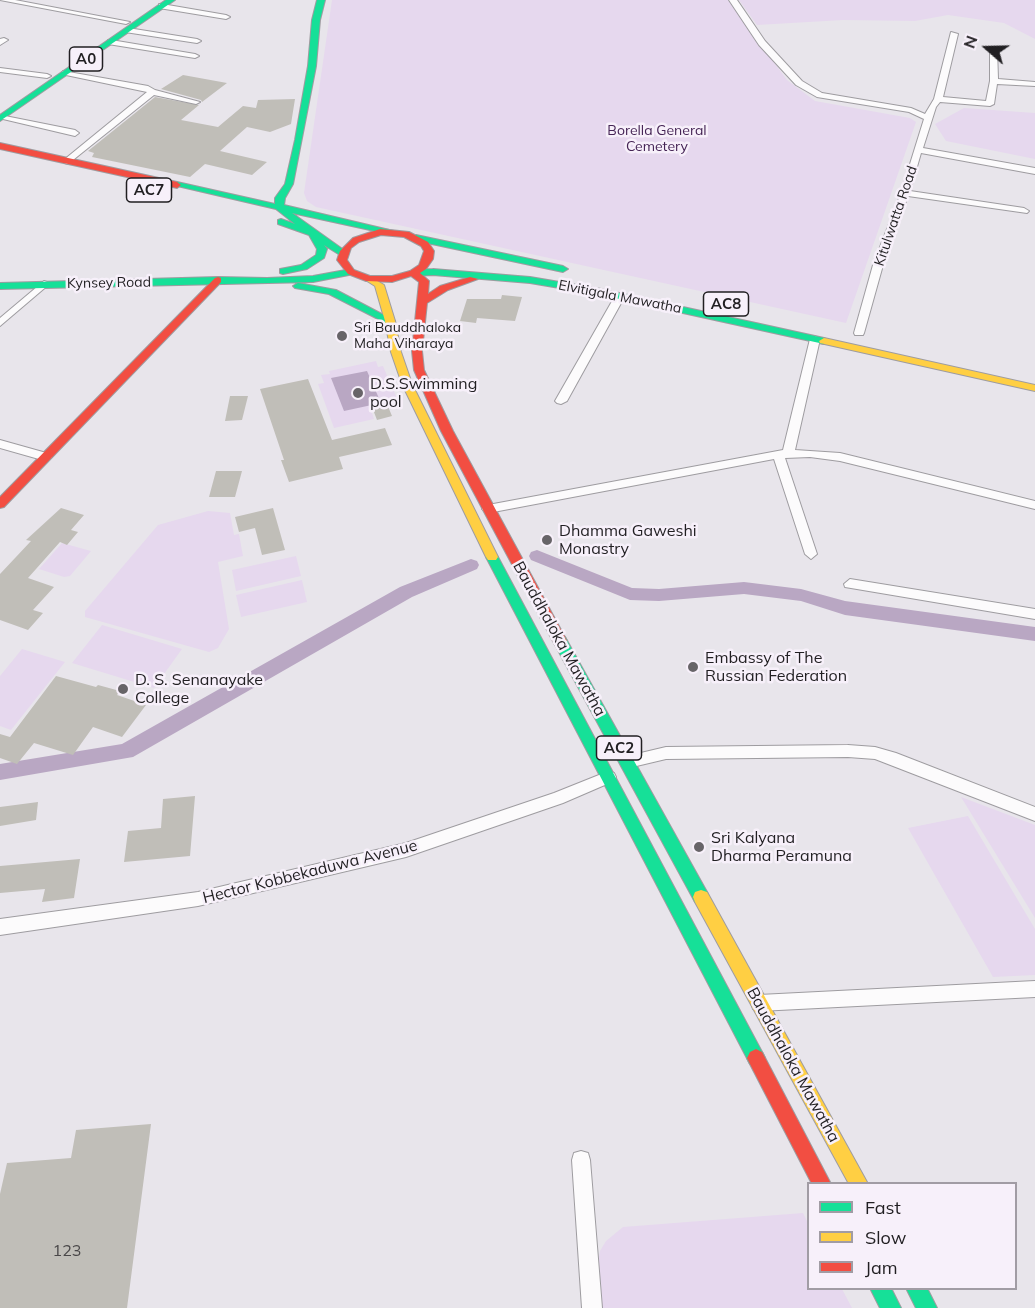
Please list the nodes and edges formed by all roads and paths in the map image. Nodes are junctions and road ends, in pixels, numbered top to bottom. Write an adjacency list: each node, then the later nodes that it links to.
1 (3, 0): 6 (street)
2 (321, 0): 29 (main road)
3 (733, 0): 21 (street)
4 (164, 2): 5 (street); 6 (main road, A0)
5 (226, 17)
6 (127, 26): 8 (street); 9 (main road, A0); 14 (main road, A0)
7 (954, 34): 18 (street, Kitulwatta Road)
8 (197, 41)
9 (111, 42): 11 (street); 13 (main road, A0)
10 (990, 49): 15 (street)
11 (195, 56)
12 (0, 70): 14 (street)
13 (66, 73): 17 (street); 20 (main road, A0)
14 (47, 76): 20 (main road, A0)
15 (994, 81): 16 (street); 18 (street)
16 (1035, 84)
17 (151, 91): 19 (street); 26 (street)
18 (938, 99): 21 (street, Kitulwatta Road)
19 (196, 102)
20 (1, 115): 22 (street)
21 (928, 118): 24 (street, Kitulwatta Road)
22 (75, 133)
23 (0, 146): 26 (main road, AC7)
24 (918, 150): 27 (street); 28 (street, Kitulwatta Road)
25 (0, 156): 32 (main road, AC7)
26 (68, 160): 29 (main road, AC7)
27 (1035, 171)
28 (905, 193): 30 (street); 48 (street, Kitulwatta Road)
29 (279, 207): 31 (main road, AC7); 32 (main road)
30 (1024, 211)
31 (393, 232): 33 (main road, Elvitigala Mawatha); 34 (main road, Kynsey Road)
32 (313, 233): 34 (main road, AC7); 35 (main road)
33 (416, 238): 36 (main road, Elvitigala Mawatha); 38 (main road)
34 (343, 253): 35 (main road, Kynsey Road); 37 (main road)
35 (304, 267): 41 (main road, Kynsey Road)
36 (574, 271)
37 (351, 272): 40 (main road); 41 (main road, Kynsey Road)
38 (413, 273): 39 (main road, Elvitigala Mawatha / AC8); 40 (main road, Elvitigala Mawatha); 45 (main road, Bauddhaloka Mawatha / AC2)
39 (488, 278): 44 (main road, Elvitigala Mawatha / AC8); 45 (main road)
40 (369, 279): 46 (main road, Bauddhaloka Mawatha / AC2)
41 (218, 280): 42 (main road, Kynsey Road); 46 (main road); 54 (main road)
42 (44, 284): 43 (main road, Kynsey Road); 47 (street)
43 (0, 285)
44 (620, 296): 49 (main road, Elvitigala Mawatha / AC8); 51 (street)
45 (423, 301): 57 (main road, Bauddhaloka Mawatha / AC2)
46 (390, 321): 62 (main road, Bauddhaloka Mawatha / AC2)
47 (0, 323)
48 (859, 333)
49 (815, 339): 50 (main road, Elvitigala Mawatha / AC8); 53 (street)
50 (1035, 388)
51 (561, 401)
52 (0, 444): 54 (street)
53 (783, 454): 56 (street); 57 (street); 58 (street)
54 (45, 457): 55 (main road)
55 (2, 500)
56 (1035, 505)
57 (488, 509): 61 (main road, Bauddhaloka Mawatha / AC2)
58 (811, 554)
59 (850, 584): 60 (street)
60 (1035, 614)
61 (628, 762): 63 (street); 66 (main road, Bauddhaloka Mawatha / AC2)
62 (609, 777): 64 (street, Hector Kobbekaduwa Avenue); 68 (main road, Bauddhaloka Mawatha / AC2)
63 (1035, 814)
64 (0, 927)
65 (1035, 989): 66 (street)
66 (759, 1003): 69 (main road, Bauddhaloka Mawatha / AC2)
67 (581, 1160): 72 (street)
68 (821, 1182)
69 (858, 1182)
70 (881, 1290): 73 (main road)
71 (917, 1290): 74 (main road)
72 (592, 1308)
73 (891, 1308)
74 (927, 1308)

